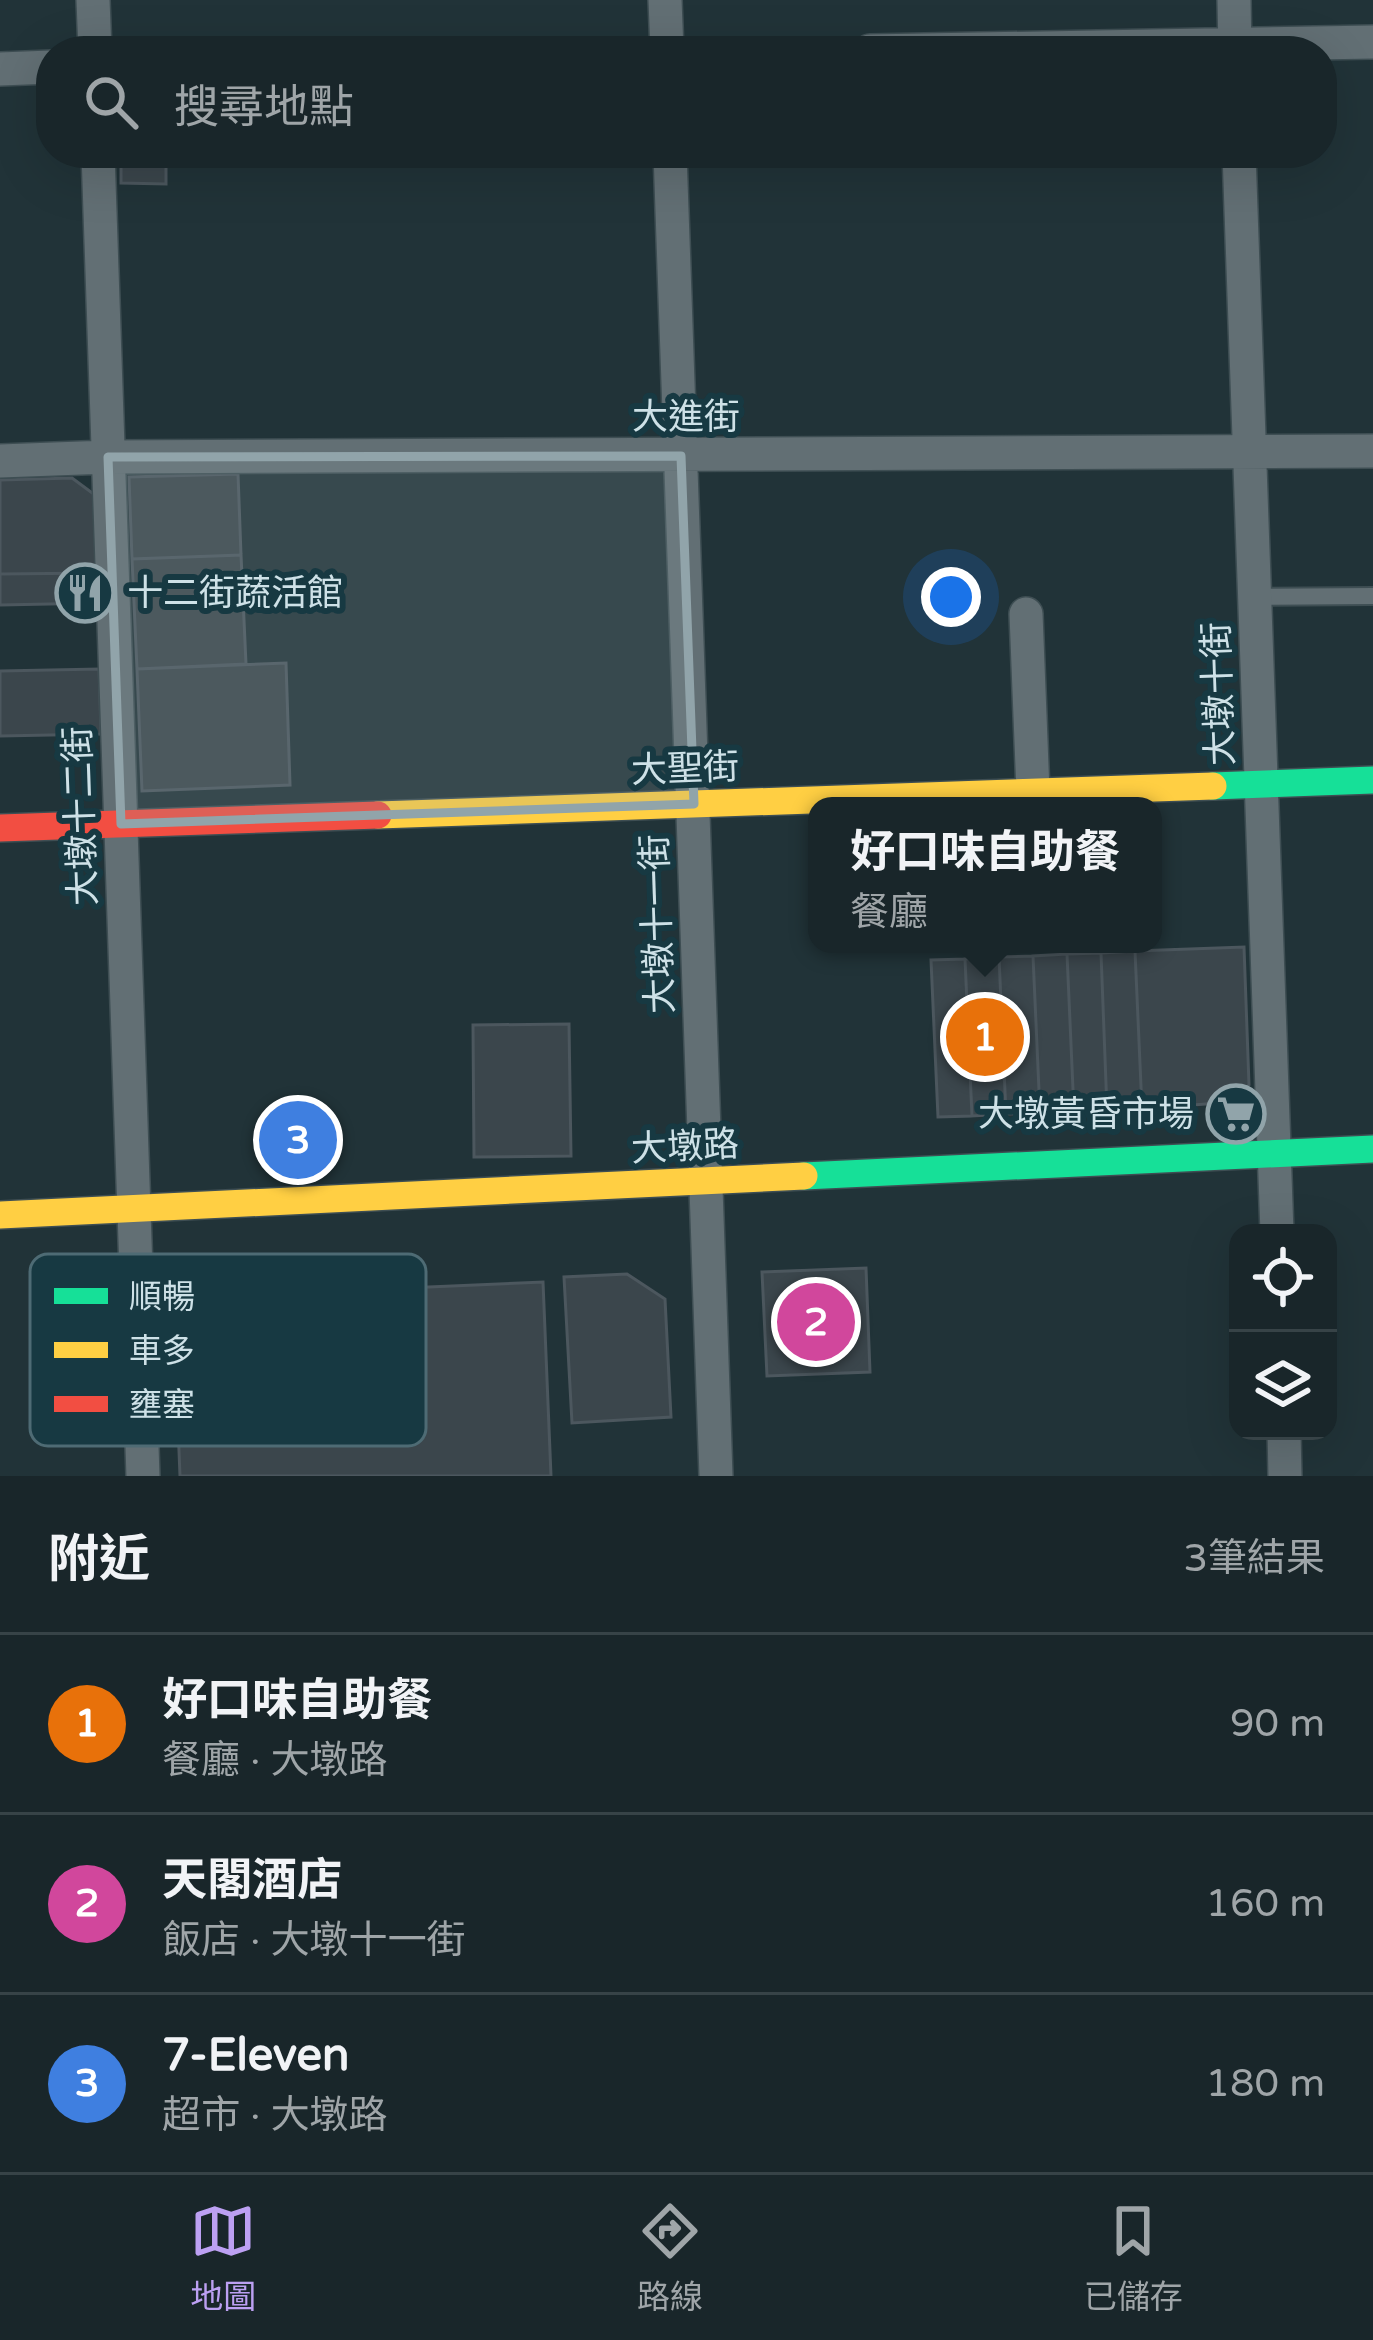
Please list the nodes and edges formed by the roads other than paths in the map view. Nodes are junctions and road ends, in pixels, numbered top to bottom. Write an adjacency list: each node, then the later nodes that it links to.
1 (93, 0): 4 (street)
2 (665, 0): 5 (street)
3 (1234, 0): 6 (street)
4 (94, 36)
5 (666, 36)
6 (1235, 36)
7 (1373, 42): 8 (street)
8 (1337, 44)
9 (36, 68): 10 (street)
10 (0, 69)
11 (98, 168): 17 (street, 大墩十二街)
12 (671, 168): 16 (street, 大墩十一街)
13 (1240, 168): 15 (street, 大墩十街)
14 (1373, 451): 15 (street, 大進街)
15 (1250, 452): 16 (street, 大進街); 20 (street, 大墩十街)
16 (681, 456): 17 (street, 大進街); 27 (street, 大墩十一街)
17 (108, 458): 18 (street, 大進街); 28 (street, 大墩十二街)
18 (0, 461)
19 (1373, 596): 20 (lane)
20 (1255, 597): 23 (street, 大墩十街)
21 (1026, 614): 24 (street)
22 (1373, 780): 23 (street, 大聖街)
23 (1261, 784): 24 (street, 大聖街); 31 (street, 大墩十街)
24 (1033, 792): 25 (street, 大聖街)
25 (903, 797)
26 (808, 801): 27 (street, 大聖街)
27 (694, 805): 28 (street, 大聖街); 32 (street, 大墩十一街)
28 (121, 824): 29 (street, 大聖街); 33 (street, 大墩十二街)
29 (0, 828)
30 (1373, 1150): 31 (street, 大墩路)
31 (1274, 1154): 32 (street, 大墩路); 35 (street, 大墩十街)
32 (705, 1182): 33 (street, 大墩路); 40 (street, 大墩十一街)
33 (134, 1209): 34 (street, 大墩路); 36 (street, 大墩十二街)
34 (0, 1215)
35 (1277, 1224)
36 (136, 1254)
37 (1284, 1440): 41 (street)
38 (142, 1446): 39 (street, 大墩十二街)
39 (143, 1476)
40 (716, 1476)
41 (1285, 1476)

